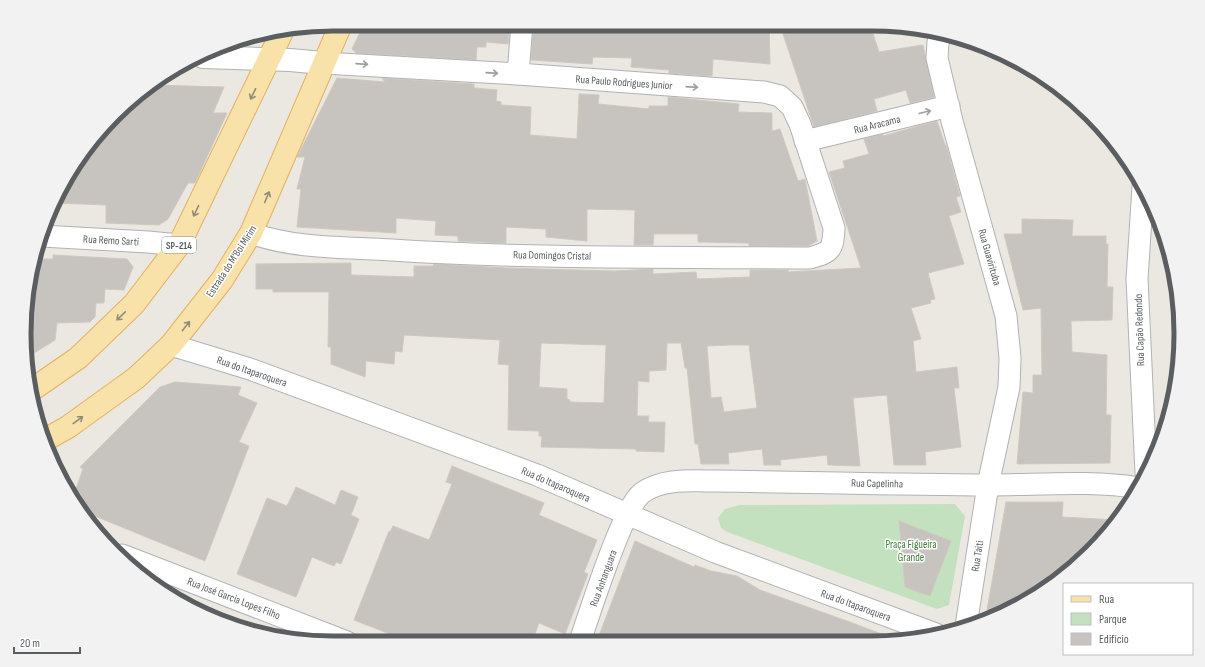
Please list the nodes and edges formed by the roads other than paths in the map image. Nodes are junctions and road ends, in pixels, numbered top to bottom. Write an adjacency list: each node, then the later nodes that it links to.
1 (338, 31): 7 (main road, Estrada do M'Boi Mirim)
2 (521, 31): 8 (street)
3 (280, 36): 6 (main road, SP-214)
4 (940, 39): 9 (street, Rua Guavirituba)
5 (211, 57): 6 (street)
6 (270, 59): 7 (street); 15 (main road, SP-214, one-way to 15)
7 (323, 63): 8 (street, Rua Paulo Rodrigues Junior, one-way to 8); 13 (main road, Estrada do M'Boi Mirim, one-way to 7)
8 (518, 74): 10 (street, Rua Paulo Rodrigues Junior, one-way to 10)
9 (949, 106): 10 (street, Rua Aracama, one-way to 9); 20 (street, Rua Guavirituba)
10 (805, 141): 12 (street, Rua Paulo Rodrigues Junior)
11 (1142, 199): 19 (street, Rua Capão Redondo)
12 (834, 228): 13 (street, Rua Domingos Cristal)
13 (251, 233): 16 (main road, Estrada do M'Boi Mirim, one-way to 13)
14 (47, 236): 15 (street, Rua Remo Sarti)
15 (179, 245): 17 (main road, SP-214, one-way to 17)
16 (171, 345): 18 (main road, Estrada do M'Boi Mirim, one-way to 16); 22 (street, Rua do Itaparoquera)
17 (36, 387)
18 (50, 437)
19 (1145, 461)
20 (988, 485): 21 (street, Rua Capelinha); 22 (street, Rua Capelinha); 24 (street, Rua Taiti)
21 (1132, 487)
22 (626, 515): 25 (street, Rua do Itaparoquera); 27 (street, Rua Anhanguara)
23 (132, 559): 26 (street, Rua José Garcia Lopes Filho)
24 (967, 621)
25 (927, 631)
26 (331, 636)
27 (582, 636)

